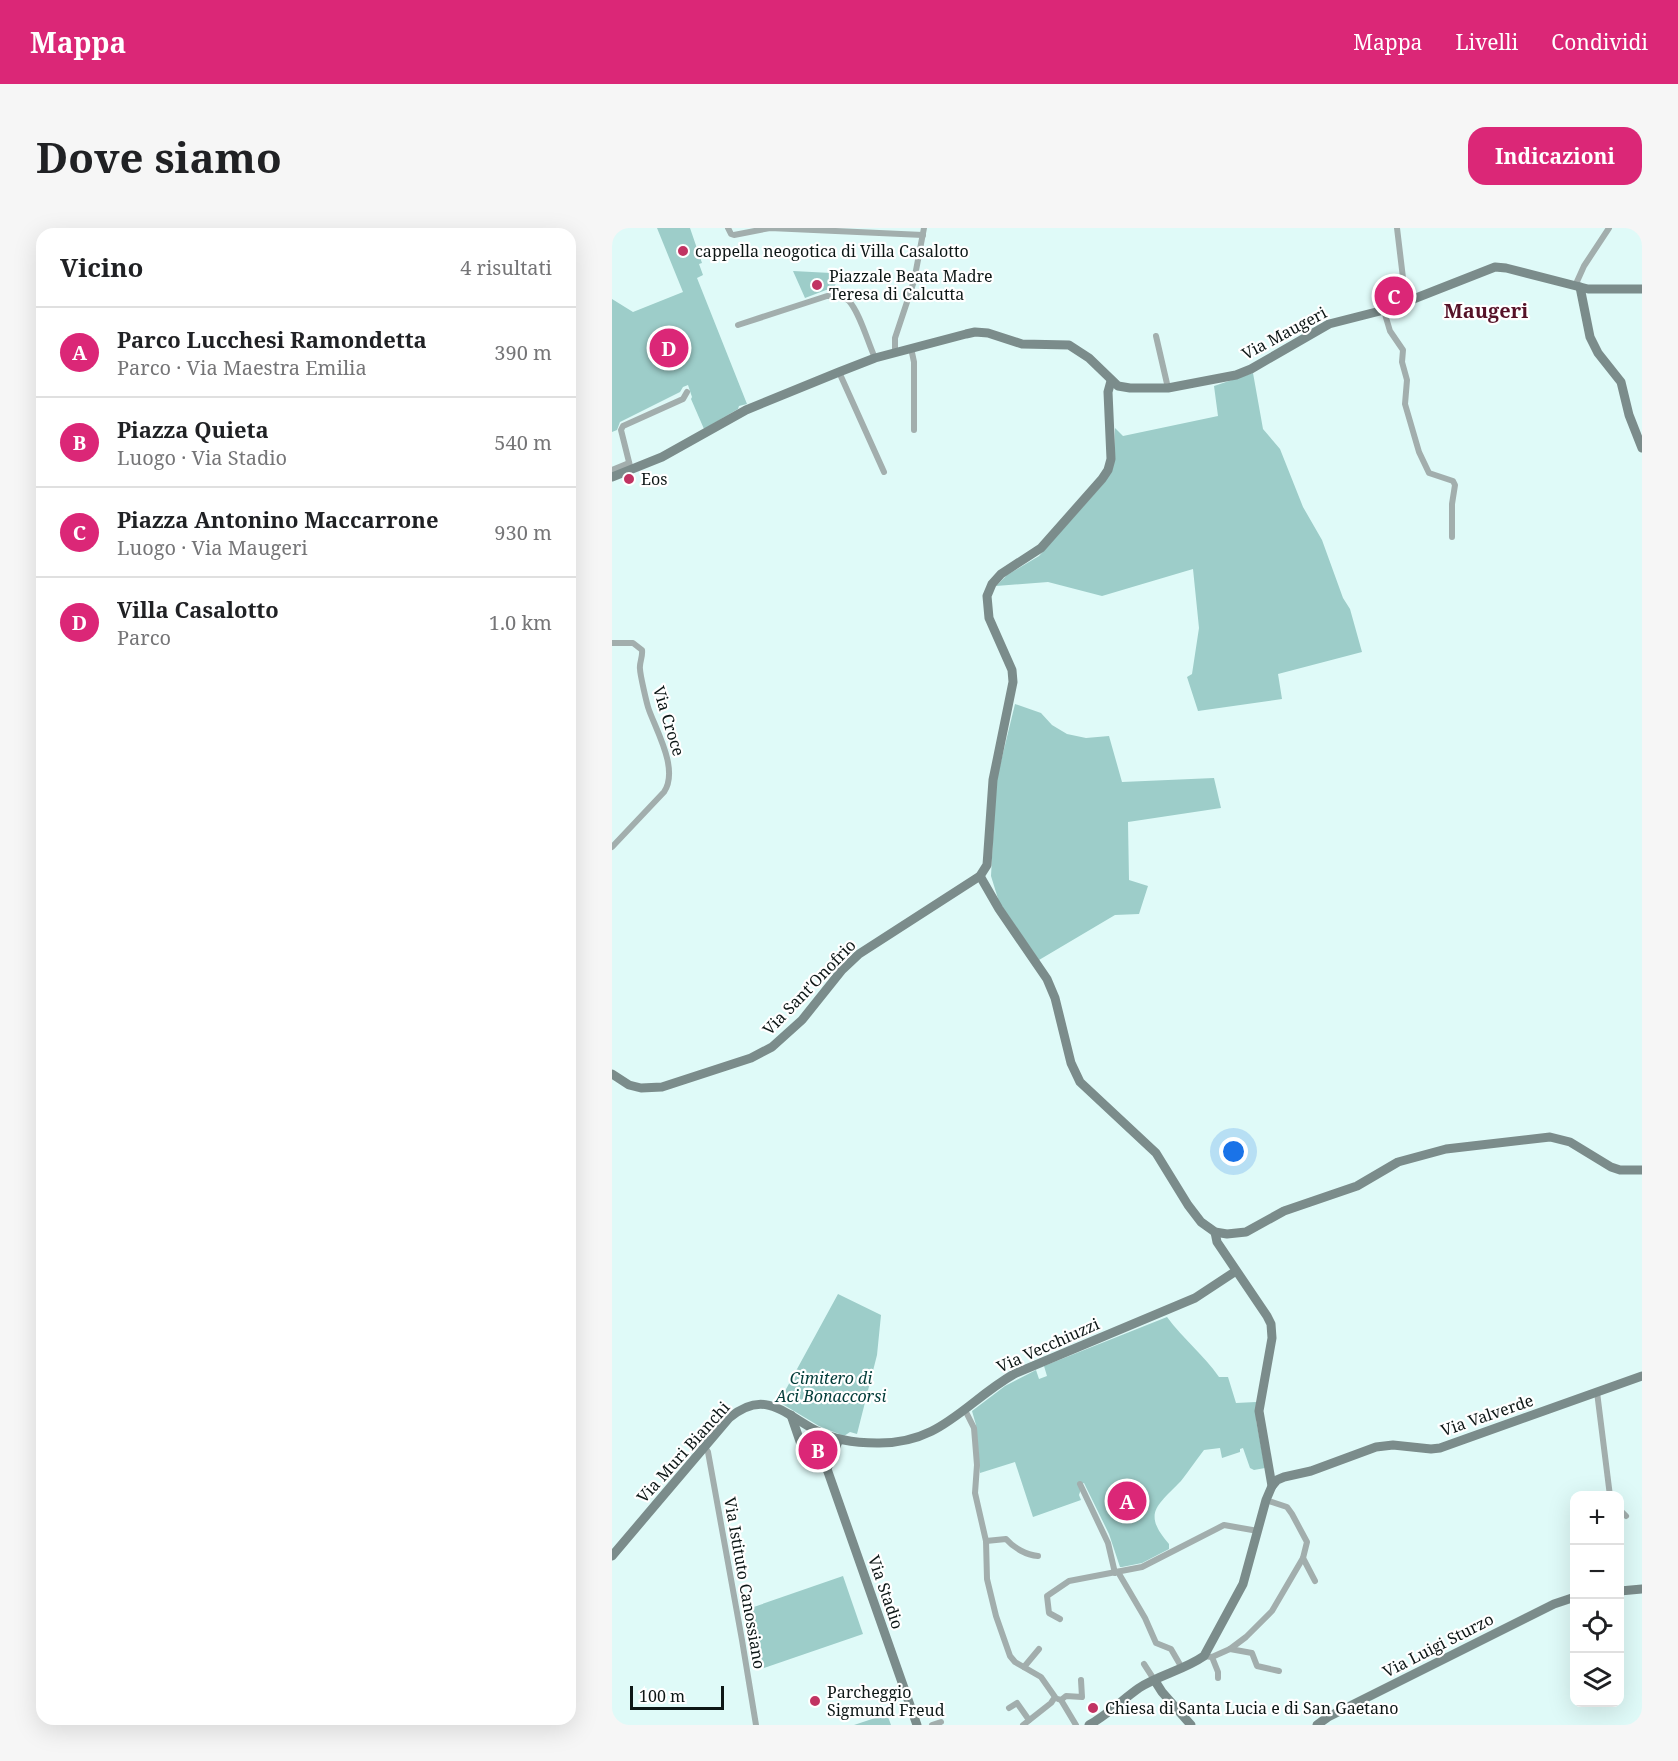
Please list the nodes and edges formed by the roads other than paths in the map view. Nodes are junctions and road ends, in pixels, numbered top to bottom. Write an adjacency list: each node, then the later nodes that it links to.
1 (728, 228): 4 (street)
2 (1397, 228): 9 (street)
3 (1609, 228): 6 (street)
4 (861, 230): 5 (street)
5 (923, 232): 15 (street)
6 (1577, 287): 8 (street, Via Maugeri); 9 (street, Via Maugeri); 10 (street)
7 (1642, 289): 8 (street, Via Maugeri)
8 (1594, 290): 10 (street)
9 (1406, 303): 11 (street, Via Maugeri)
10 (1585, 309): 22 (street)
11 (1384, 311): 19 (street, Via Maugeri); 27 (street)
12 (738, 325): 16 (street)
13 (1156, 336): 19 (street)
14 (911, 348): 15 (street); 18 (street); 21 (street)
15 (895, 353): 16 (street)
16 (875, 358): 17 (street)
17 (838, 372): 23 (street); 25 (street)
18 (1111, 381): 19 (street, Via Maugeri); 30 (street)
19 (1168, 388)
20 (687, 392): 23 (street)
21 (914, 430)
22 (1642, 448)
23 (630, 466): 24 (street); 26 (street)
24 (612, 470)
25 (884, 472)
26 (612, 477)
27 (1452, 537)
28 (612, 643): 29 (street, Via Croce)
29 (612, 847)
30 (980, 876): 31 (street, Via Sant'Onofrio); 33 (street)
31 (612, 1074)
32 (1642, 1170): 33 (street)
33 (1215, 1232): 34 (street)
34 (1236, 1271): 37 (street, Via Vecchiuzzi); 44 (street)
35 (1642, 1376): 36 (street, Via Valverde)
36 (1597, 1392): 44 (street, Via Valverde); 45 (street)
37 (965, 1410): 39 (street, Via Vecchiuzzi); 48 (street)
38 (791, 1415): 39 (street); 40 (street); 41 (street, Via Muri Bianchi)
39 (834, 1437): 40 (street); 42 (street)
40 (801, 1445): 42 (street)
41 (704, 1446): 49 (street, Via Muri Bianchi); 72 (street, Via Istituto Canossiano)
42 (827, 1469): 73 (street, Via Stadio)
43 (1080, 1484): 52 (street)
44 (1272, 1486): 46 (street)
45 (1609, 1491)
46 (1266, 1500): 47 (street); 51 (street)
47 (1258, 1531): 52 (street); 60 (street)
48 (986, 1541): 50 (street); 62 (street)
49 (612, 1556)
50 (1038, 1556)
51 (1303, 1558): 53 (street); 59 (street)
52 (1116, 1572): 57 (street); 63 (street)
53 (1316, 1581)
54 (1642, 1589): 55 (street)
55 (1624, 1591)
56 (1570, 1599): 79 (street, Via Luigi Sturzo)
57 (1060, 1619)
58 (1040, 1649): 62 (street)
59 (1230, 1649): 60 (street); 64 (street)
60 (1208, 1657): 63 (street); 65 (street)
61 (1144, 1664): 67 (street)
62 (1024, 1667): 68 (street)
63 (1182, 1668): 67 (street)
64 (1279, 1671)
65 (1218, 1678)
66 (1081, 1680): 68 (street)
67 (1155, 1681): 77 (street); 78 (street)
68 (1058, 1699): 70 (street); 76 (street)
69 (1009, 1708): 70 (street)
70 (1029, 1720): 75 (street)
71 (941, 1722): 74 (street)
72 (756, 1725)
73 (916, 1725)
74 (932, 1725)
75 (1023, 1725)
76 (1076, 1725)
77 (1089, 1725)
78 (1191, 1725)
79 (1317, 1725)

